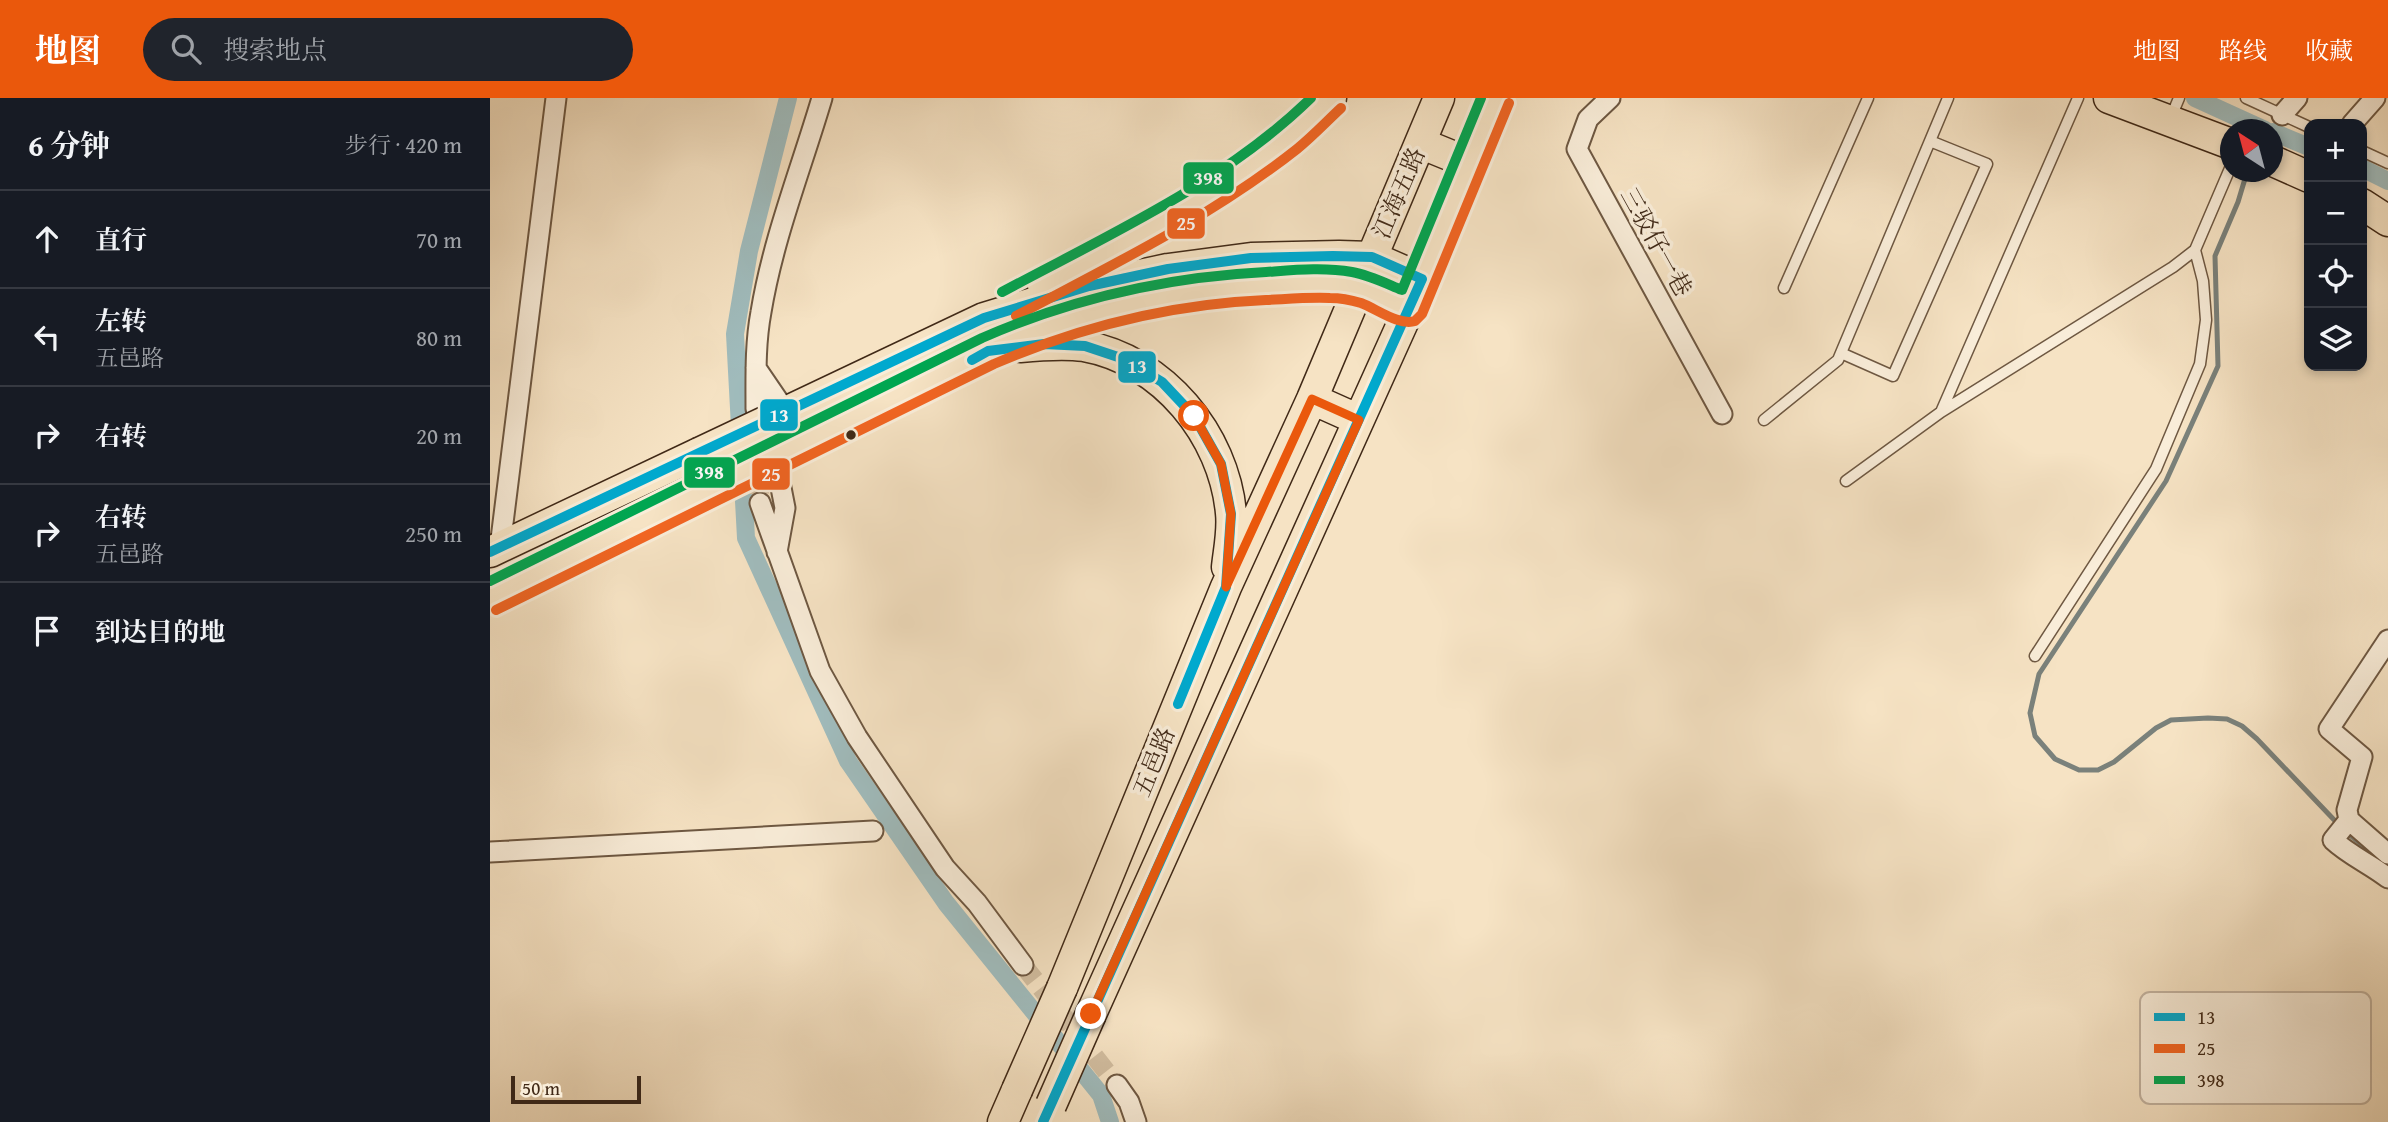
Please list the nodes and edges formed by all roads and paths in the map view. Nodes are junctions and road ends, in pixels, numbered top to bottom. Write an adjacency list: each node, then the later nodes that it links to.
1 (556, 98): 49 (street)
2 (821, 98): 39 (street)
3 (1331, 98): 36 (main road)
4 (1439, 98): 20 (main road, 江海五路)
5 (1496, 98): 22 (main road)
6 (1609, 98): 43 (street, 三驳仔一巷)
7 (1868, 98): 34 (lane)
8 (1948, 98): 19 (lane)
9 (2078, 98): 41 (lane)
10 (2109, 98): 14 (main road)
11 (2246, 98): 15 (lane)
12 (2297, 98): 15 (street)
13 (2375, 98): 16 (street)
14 (2173, 112): 18 (main road)
15 (2281, 115): 17 (lane)
16 (2356, 119)
17 (2304, 125)
18 (2220, 138)
19 (1930, 141): 38 (lane); 38 (lane)
20 (1420, 143): 22 (main road); 30 (main road, 江海五路)
21 (2367, 153): 23 (lane)
22 (1469, 163): 32 (main road)
23 (2388, 163)
24 (2283, 165): 25 (main road)
25 (2304, 175)
26 (2224, 182): 29 (lane)
27 (2367, 207): 28 (main road)
28 (2388, 221)
29 (2195, 250): 41 (lane); 54 (lane)
30 (1372, 257): 31 (main road); 32 (main road); 33 (main road, 江海五路)
31 (1250, 272): 33 (main road); 36 (main road); 37 (main road)
32 (1422, 279): 35 (main road)
33 (1360, 288): 35 (main road); 40 (main road, 五邑路)
34 (1784, 288)
35 (1409, 309): 44 (main road, 五邑路)
36 (984, 318): 42 (main road)
37 (988, 351): 46 (main road); 51 (main road)
38 (1841, 352): 45 (lane)
39 (756, 368): 42 (street); 42 (street)
40 (1312, 399): 44 (main road); 51 (main road, 五邑路)
41 (1941, 412): 47 (lane)
42 (771, 413): 49 (main road, bridge)
43 (1723, 414)
44 (1359, 420): 62 (main road, 五邑路, bridge)
45 (1764, 420)
46 (775, 457): 50 (street); 52 (main road, bridge)
47 (1846, 481)
48 (760, 503): 50 (street)
49 (495, 549)
50 (777, 553): 60 (street)
51 (1226, 587): 63 (main road, 五邑路, bridge)
52 (490, 597)
53 (2388, 640): 55 (street)
54 (2035, 656)
55 (2348, 820): 58 (street); 59 (street)
56 (873, 831): 57 (street)
57 (490, 852)
58 (2388, 854)
59 (2388, 878)
60 (1023, 965)
61 (1117, 1085): 64 (street)
62 (1047, 1114)
63 (1003, 1122)
64 (1136, 1122)

